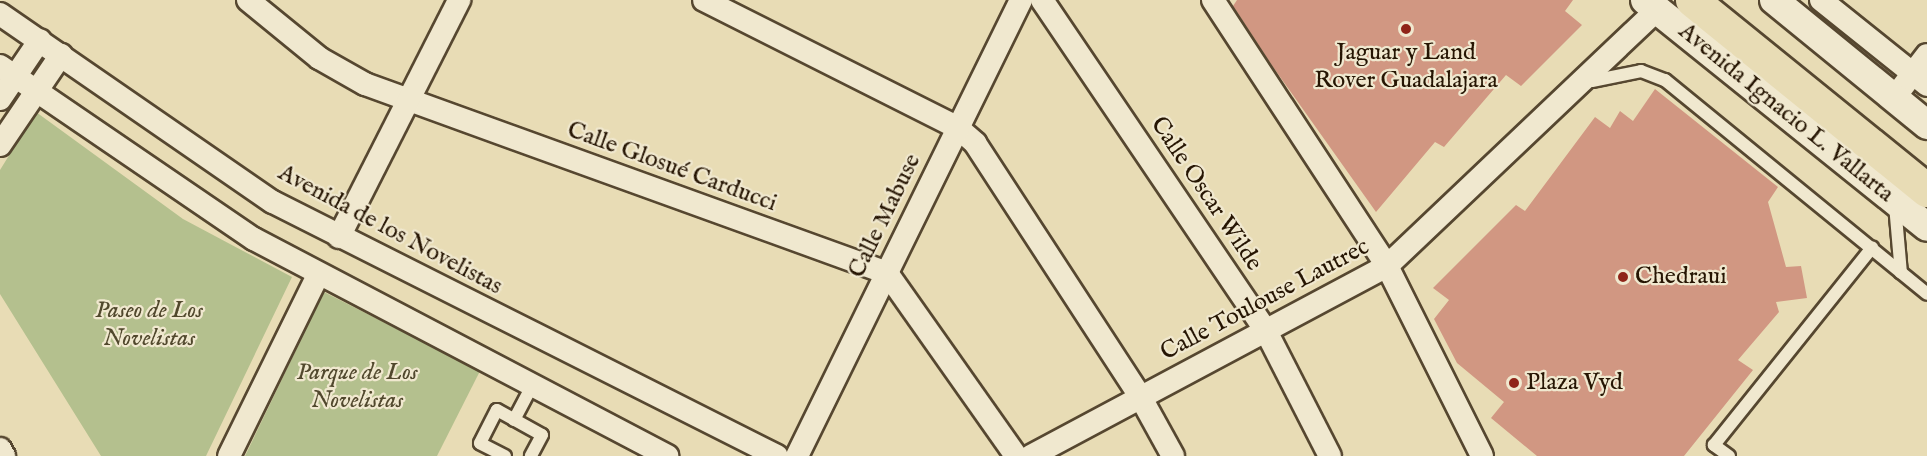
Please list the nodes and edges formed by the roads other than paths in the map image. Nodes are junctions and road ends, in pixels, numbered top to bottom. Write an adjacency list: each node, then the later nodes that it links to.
1 (248, 0): 22 (street, Calle Glosué Carducci)
2 (459, 0): 22 (street)
3 (704, 0): 24 (street)
4 (1021, 0): 24 (street, Calle Mabuse)
5 (1042, 0): 37 (street, Calle Oscar Wilde)
6 (1213, 0): 32 (street)
7 (1692, 0): 27 (highway, Avenida Ignacio L. Vallarta)
8 (1719, 0): 26 (highway, Avenida Ignacio L. Vallarta)
9 (1774, 0): 20 (street)
10 (1821, 0): 17 (street)
11 (1651, 5): 18 (street, Calle Toulouse Lautrec); 28 (street, Avenida Ignacio L. Vallarta)
12 (0, 14): 13 (street, Avenida de los Novelistas)
13 (40, 40): 14 (street, Avenida de los Novelistas); 16 (street)
14 (61, 55): 19 (street); 30 (street, Avenida de los Novelistas)
15 (1927, 55): 17 (street)
16 (8, 71): 19 (street); 21 (street)
17 (1920, 79): 20 (street)
18 (1572, 90): 31 (lane); 32 (street, Calle Toulouse Lautrec)
19 (37, 91): 25 (street); 35 (street)
20 (1894, 98): 23 (street)
21 (0, 99)
22 (408, 100): 30 (street); 33 (street, Calle Glosué Carducci)
23 (1927, 124)
24 (958, 128): 33 (street, Calle Mabuse); 39 (street)
25 (0, 145)
26 (1927, 169)
27 (1927, 190)
28 (1894, 201): 29 (street, Avenida Ignacio L. Vallarta); 34 (lane)
29 (1927, 227)
30 (339, 237): 48 (street, Avenida de los Novelistas)
31 (1872, 248): 34 (lane); 55 (lane)
32 (1387, 266): 37 (street, Calle Toulouse Lautrec); 54 (street)
33 (887, 273): 49 (street, Calle Mabuse); 50 (street)
34 (1901, 273): 36 (lane)
35 (318, 275): 38 (street); 44 (street)
36 (1927, 294)
37 (1266, 331): 39 (street, Calle Toulouse Lautrec); 53 (street, Calle Oscar Wilde)
38 (533, 384): 40 (lane); 42 (street)
39 (1141, 398): 51 (street, Calle Toulouse Lautrec); 52 (street)
40 (514, 420): 45 (lane); 46 (lane)
41 (0, 449): 43 (street)
42 (639, 449): 47 (street)
43 (4, 456)
44 (229, 456)
45 (505, 456)
46 (531, 456)
47 (667, 456)
48 (777, 456)
49 (797, 456)
50 (1016, 456)
51 (1031, 456)
52 (1173, 456)
53 (1330, 456)
54 (1482, 456)
55 (1729, 456)

